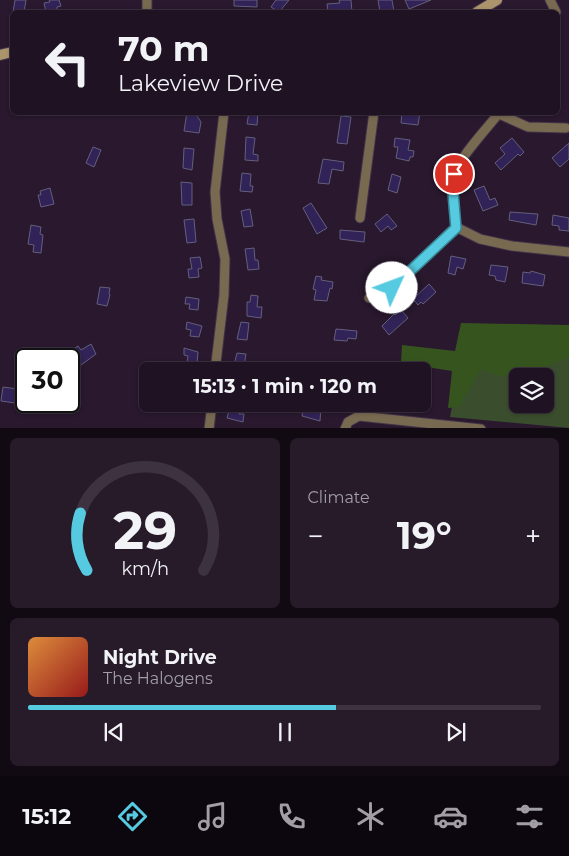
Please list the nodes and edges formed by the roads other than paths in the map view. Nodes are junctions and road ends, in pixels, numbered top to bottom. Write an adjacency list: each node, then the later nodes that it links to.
1 (497, 0): 2 (street)
2 (480, 10)
3 (224, 115): 12 (street)
4 (374, 115): 8 (street)
5 (497, 115): 9 (street)
6 (503, 115): 7 (street)
7 (566, 128)
8 (360, 218)
9 (456, 228): 10 (street); 11 (street)
10 (569, 252)
11 (369, 298)
12 (217, 362)
13 (211, 412): 14 (street)
14 (209, 428)
15 (345, 428): 16 (street)
16 (468, 428): 17 (street)
17 (481, 428)

